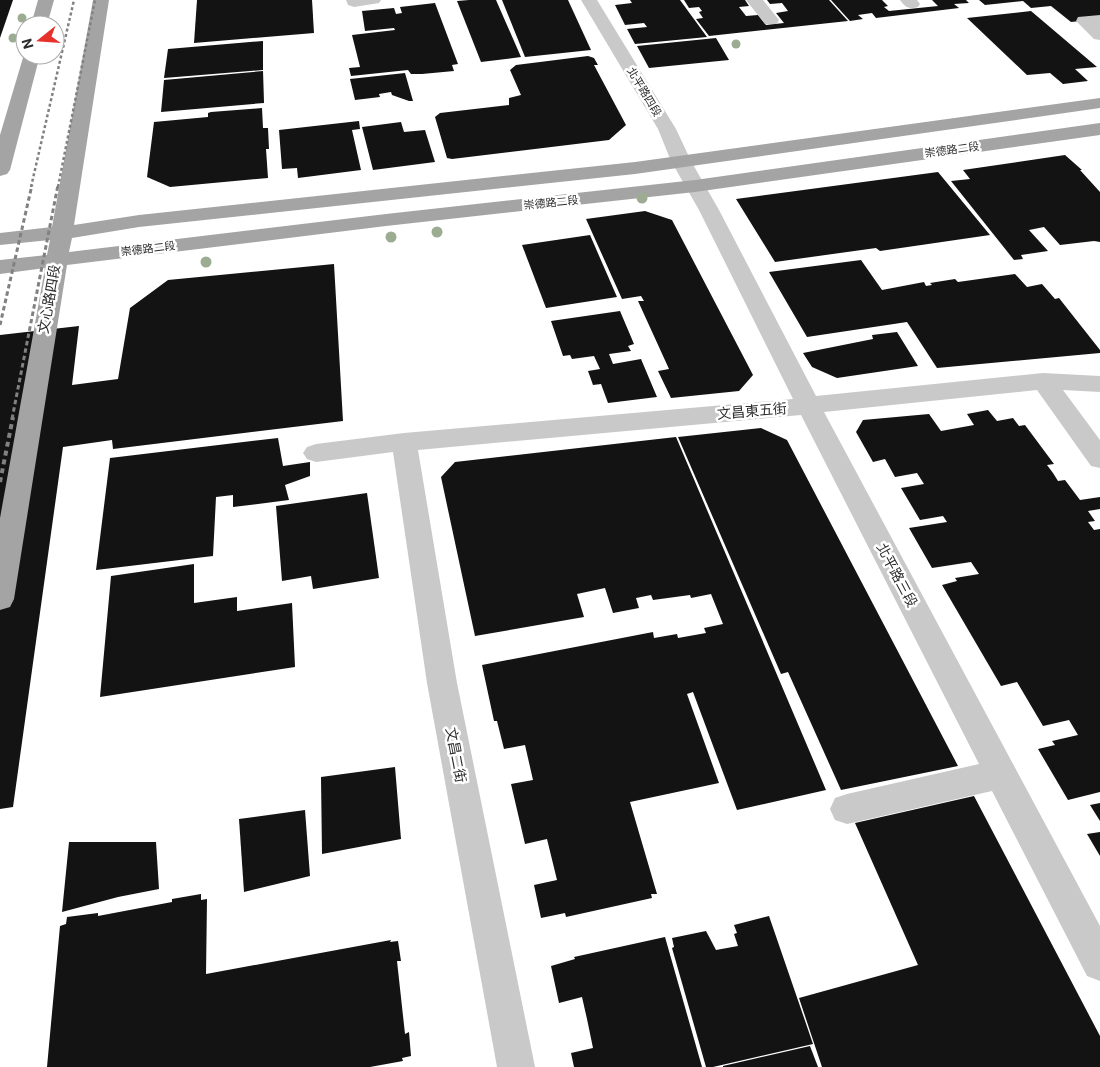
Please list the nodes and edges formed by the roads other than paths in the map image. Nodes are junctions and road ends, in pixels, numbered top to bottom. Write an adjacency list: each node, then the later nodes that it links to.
1 (46, 0): 7 (main road)
2 (100, 0): 17 (main road, 文心路四段)
3 (374, 0): 6 (street)
4 (589, 0): 14 (street, 北平路四段)
5 (754, 0): 8 (street)
6 (354, 1)
7 (42, 15)
8 (771, 20)
9 (1100, 20): 10 (street)
10 (1100, 34)
11 (28, 65): 15 (main road)
12 (1100, 103): 14 (main road, 崇德路二段)
13 (1100, 129): 16 (main road, 崇德路二段)
14 (681, 161): 16 (street, 北平路四段); 17 (main road, 崇德路二段)
15 (0, 170)
16 (695, 186): 19 (main road, 崇德路二段); 23 (street, 北平路三段)
17 (62, 232): 18 (main road, 崇德路二段); 19 (main road, 文心路四段)
18 (0, 239)
19 (56, 261): 20 (main road, 崇德路二段); 27 (main road, 文心路四段)
20 (0, 268)
21 (1043, 381): 22 (street, 文昌東五街); 23 (street, 文昌東五街); 26 (street)
22 (1100, 384)
23 (808, 405): 24 (street, 文昌東五街); 28 (street, 北平路三段)
24 (404, 442): 25 (street, 文昌東五街); 31 (street, 文昌二街)
25 (316, 453)
26 (1100, 459)
27 (0, 599)
28 (1001, 774): 29 (street); 30 (street, 北平路三段)
29 (847, 809)
30 (1100, 963)
31 (516, 1067)

